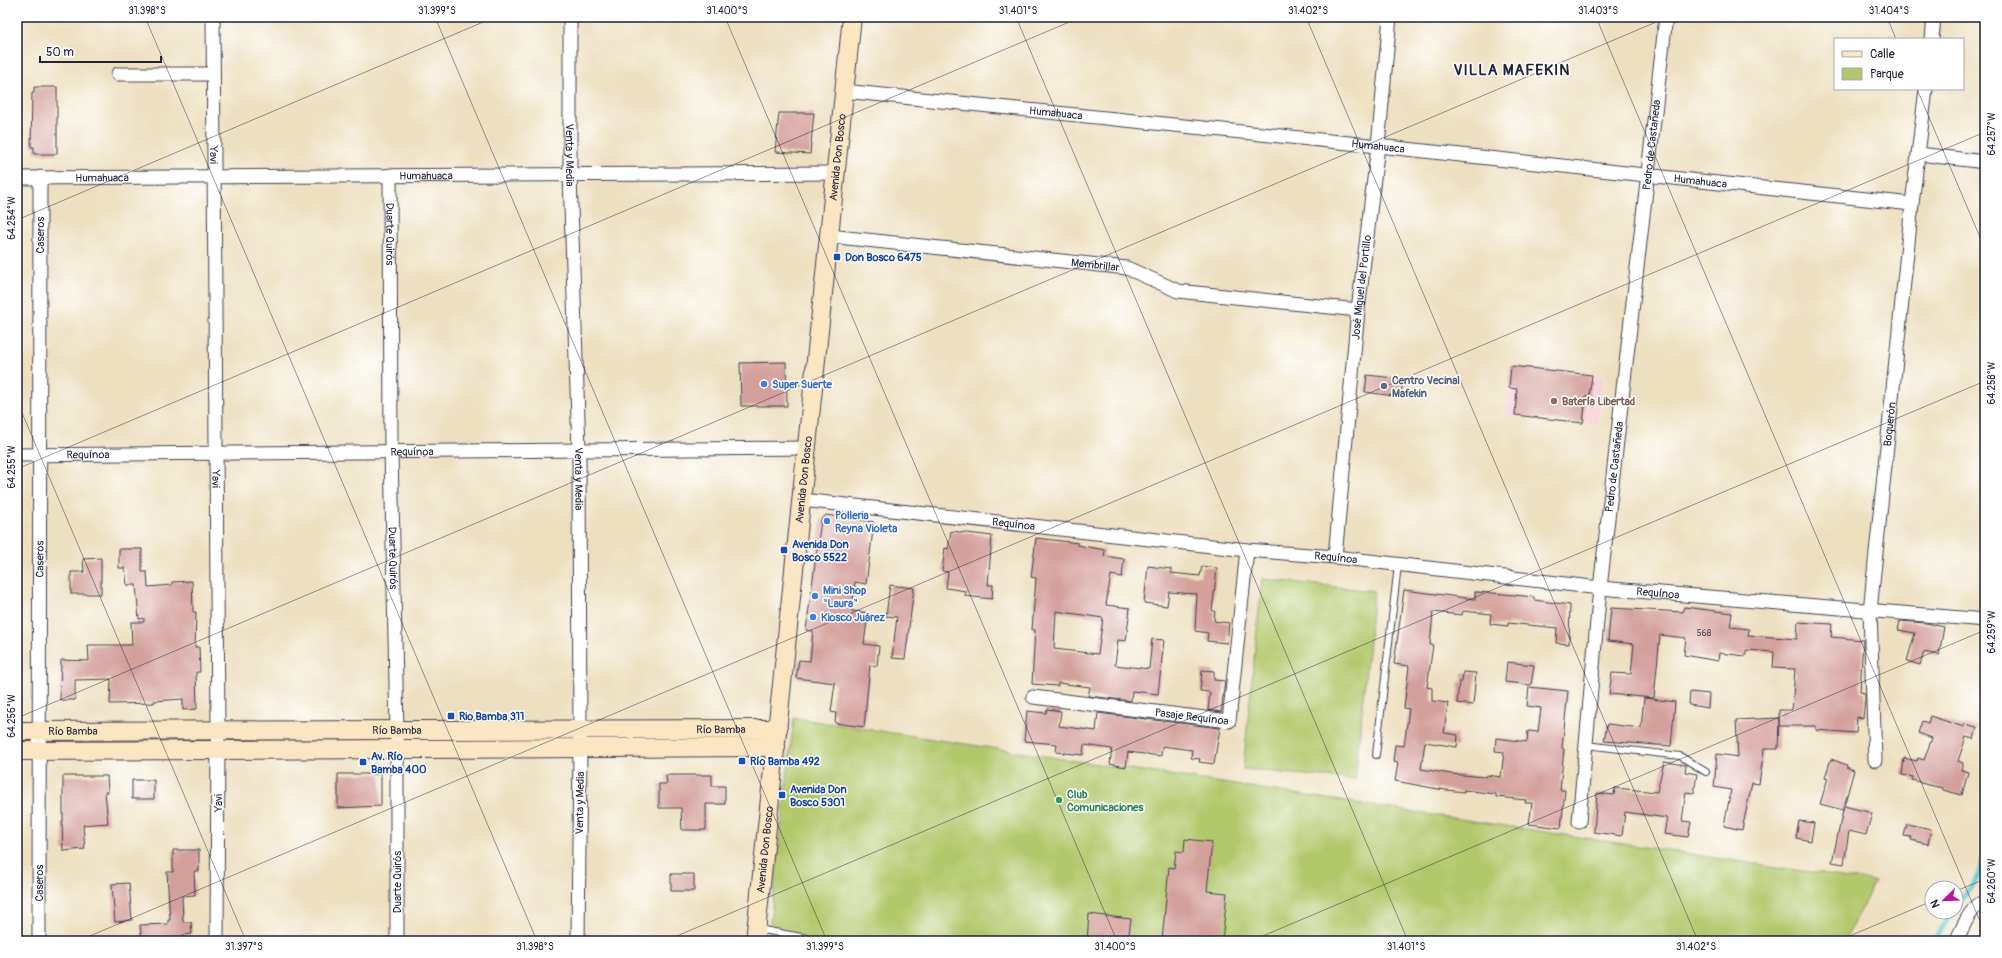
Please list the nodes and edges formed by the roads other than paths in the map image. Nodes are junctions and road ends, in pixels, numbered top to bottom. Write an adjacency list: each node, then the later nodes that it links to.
1 (213, 17): 9 (street, Yavi)
2 (570, 17): 17 (street, Venta y Media)
3 (852, 17): 11 (main road, Avenida Don Bosco)
4 (1390, 17): 12 (street, José Miguel del Portillo)
5 (1666, 17): 18 (street, Pedro de Castañeda)
6 (1934, 17): 7 (street)
7 (1932, 38)
8 (118, 74): 9 (street)
9 (213, 74): 19 (street, Yavi)
10 (1926, 90): 13 (street, Boquerón)
11 (844, 91): 12 (street, Humahuaca); 15 (main road, Avenida Don Bosco)
12 (1378, 146): 18 (street, Humahuaca); 24 (street, José Miguel del Portillo)
13 (1919, 154): 14 (street); 22 (street, Boquerón)
14 (1985, 162)
15 (836, 173): 17 (street, Humahuaca); 23 (main road, Avenida Don Bosco)
16 (390, 175): 17 (street, Humahuaca); 19 (street, Humahuaca); 27 (street, Duarte Quirós)
17 (570, 175): 26 (street, Venta y Media)
18 (1647, 175): 22 (street, Humahuaca); 35 (street, Pedro de Castañeda)
19 (214, 176): 20 (street, Humahuaca); 30 (street, Yavi)
20 (40, 177): 21 (street, Humahuaca); 29 (street, Caseros)
21 (17, 178)
22 (1912, 204): 36 (street, Boquerón)
23 (829, 236): 24 (street, Membrillar); 25 (main road, Avenida Don Bosco)
24 (1358, 310): 33 (street, José Miguel del Portillo)
25 (807, 448): 26 (street, Requínoa); 31 (main road, Avenida Don Bosco)
26 (579, 451): 27 (street, Requínoa); 39 (street, Venta y Media)
27 (391, 452): 30 (street, Requínoa); 42 (street, Duarte Quirós)
28 (17, 455): 29 (street, Requínoa)
29 (38, 455): 30 (street, Requínoa); 44 (street, Caseros)
30 (216, 455): 41 (street, Yavi)
31 (802, 500): 32 (street, Requínoa); 40 (main road, Avenida Don Bosco)
32 (1247, 550): 33 (street, Requínoa); 38 (street, Pasaje Requínoa)
33 (1335, 557): 34 (street, Requínoa)
34 (1398, 565): 35 (street, Requínoa); 52 (lane)
35 (1600, 588): 36 (street, Requínoa); 45 (street, Pedro de Castañeda)
36 (1870, 611): 37 (street, Requínoa); 53 (street, Boquerón)
37 (1985, 620)
38 (1033, 697)
39 (580, 729): 40 (main road, Río Bamba); 42 (main road, Río Bamba); 46 (street, Venta y Media)
40 (778, 729): 47 (main road, Avenida Don Bosco)
41 (218, 730): 42 (main road, Río Bamba); 44 (main road, Río Bamba); 48 (street, Yavi)
42 (397, 730): 49 (street, Duarte Quirós)
43 (17, 731): 44 (main road, Río Bamba)
44 (38, 731): 50 (street, Caseros)
45 (1586, 745): 54 (lane); 55 (street, Pedro de Castañeda)
46 (580, 747): 47 (main road, Río Bamba); 49 (main road, Río Bamba); 61 (street, Venta y Media)
47 (776, 747): 57 (main road, Avenida Don Bosco)
48 (218, 749): 49 (main road, Río Bamba); 50 (main road, Río Bamba); 59 (street, Yavi)
49 (397, 749): 60 (street, Duarte Quirós)
50 (38, 750): 51 (main road, Río Bamba); 58 (street, Caseros)
51 (17, 751)
52 (1376, 756)
53 (1875, 760)
54 (1706, 772)
55 (1579, 822)
56 (1985, 901): 63 (street)
57 (756, 935): 62 (lane)
58 (38, 941)
59 (218, 941)
60 (397, 941)
61 (578, 941)
62 (823, 941)
63 (1956, 941)

